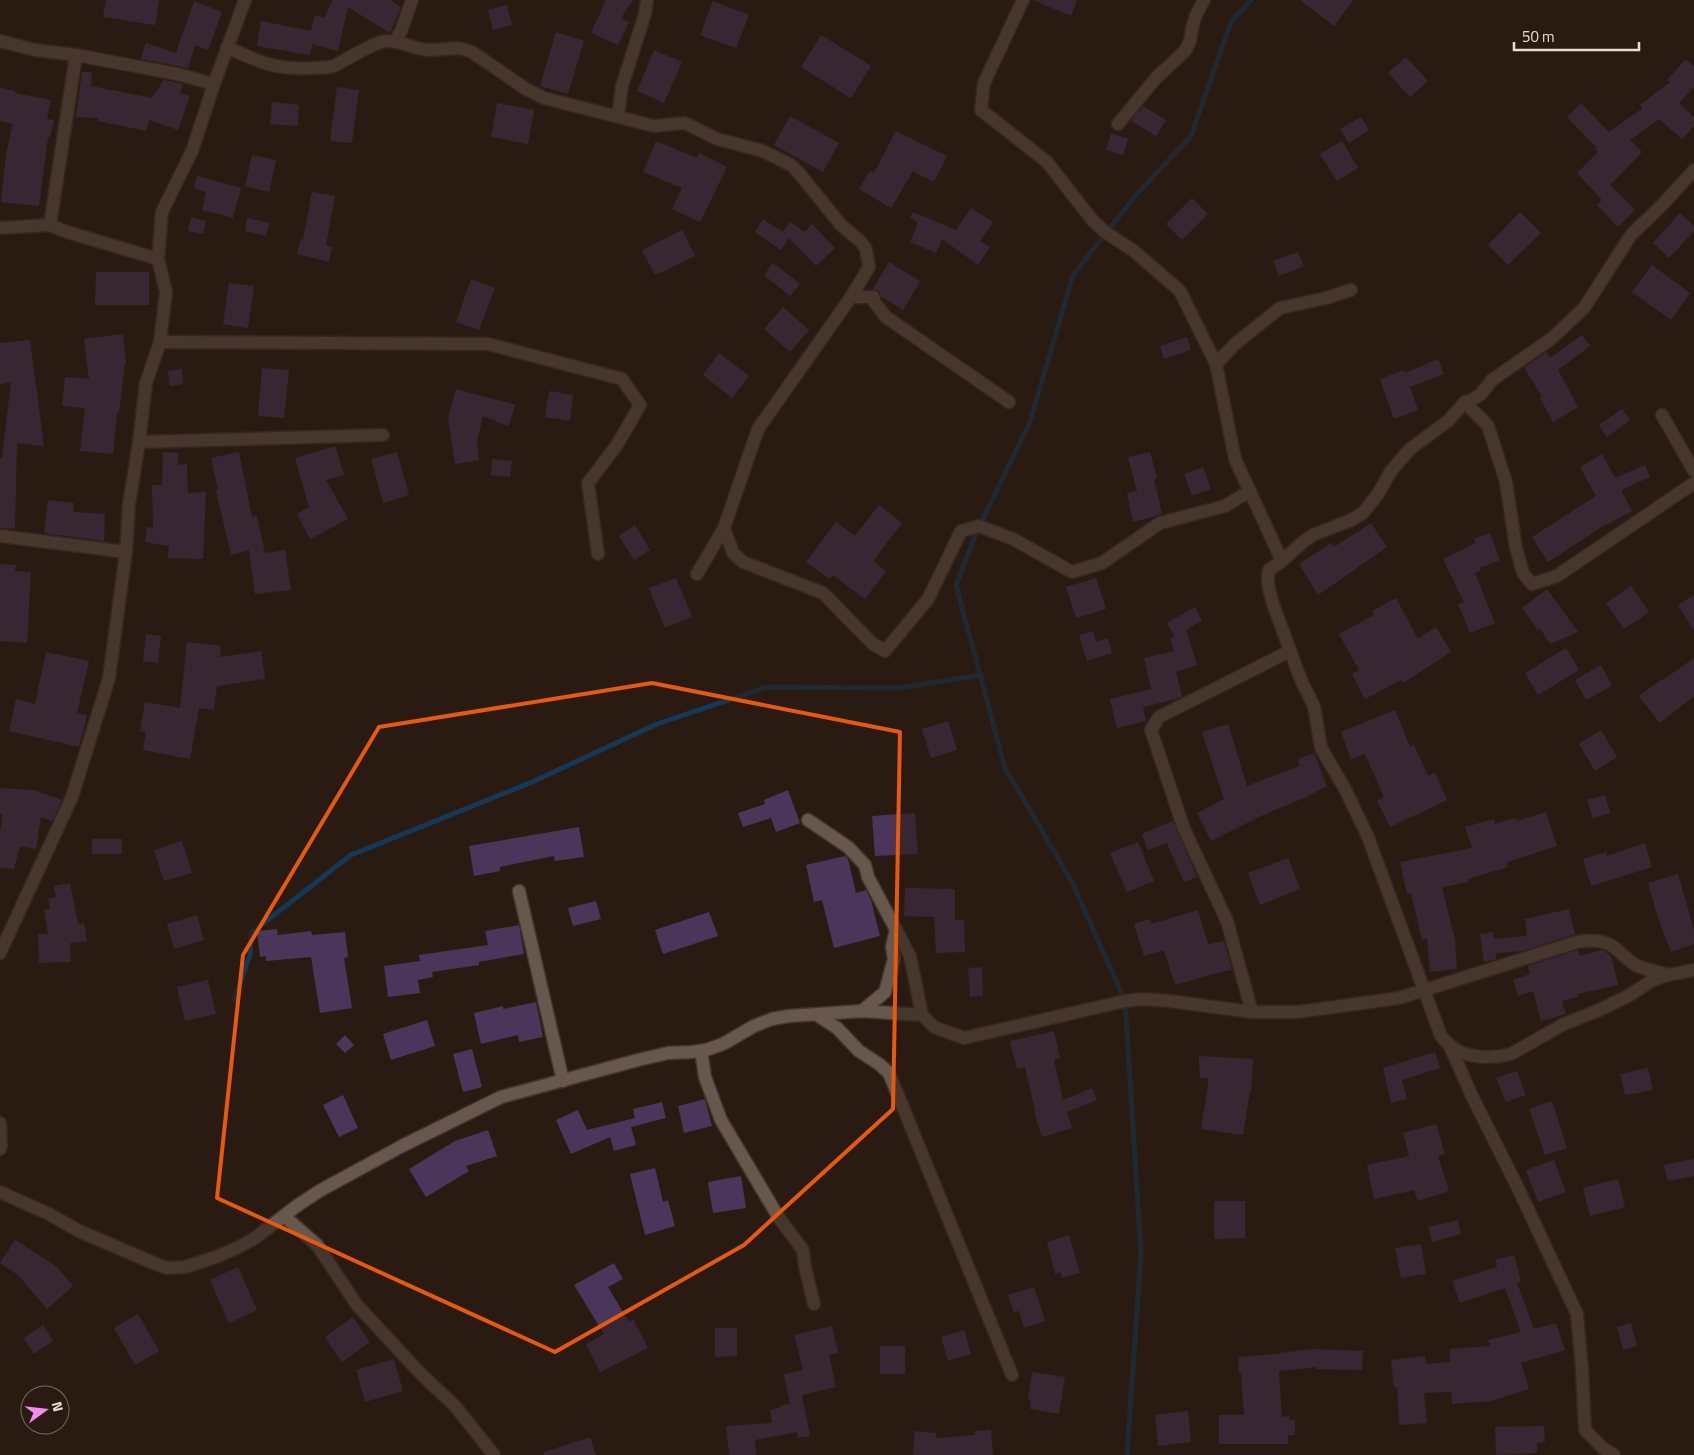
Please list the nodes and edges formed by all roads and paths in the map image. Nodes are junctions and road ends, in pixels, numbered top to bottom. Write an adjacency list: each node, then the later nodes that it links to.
1 (245, 0): 8 (street)
2 (412, 0): 7 (street)
3 (647, 0): 11 (street)
4 (1023, 0): 20 (street)
5 (1204, 0): 12 (street)
6 (0, 41): 9 (street)
7 (395, 41): 8 (street); 11 (street)
8 (227, 47): 10 (street)
9 (76, 55): 10 (street); 14 (street)
10 (214, 84): 16 (street)
11 (618, 116): 18 (street)
12 (1118, 124)
13 (1694, 170): 22 (street)
14 (50, 225): 15 (street); 16 (street)
15 (0, 228)
16 (158, 259): 19 (street)
17 (1352, 290): 20 (street)
18 (851, 297): 21 (street); 29 (street)
19 (160, 342): 25 (street); 32 (street)
20 (1216, 364): 28 (street)
21 (1009, 402)
22 (1465, 402): 27 (street); 33 (street)
23 (1662, 415): 26 (street)
24 (383, 436): 25 (street)
25 (139, 442): 31 (street)
26 (1694, 471)
27 (1694, 483)
28 (1250, 491): 29 (street); 33 (street)
29 (724, 528): 34 (street)
30 (0, 536): 31 (street)
31 (126, 552): 39 (street)
32 (598, 554)
33 (1282, 561): 35 (street)
34 (698, 574)
35 (1290, 651): 42 (street); 44 (street)
36 (808, 820): 38 (street)
37 (519, 891): 49 (street)
38 (896, 929): 43 (street); 46 (street)
39 (0, 953)
40 (1694, 970): 41 (street)
41 (1668, 975): 42 (street); 47 (street)
42 (1423, 990): 44 (street); 47 (street)
43 (862, 1011): 45 (street); 46 (street)
44 (1252, 1012): 46 (street)
45 (817, 1015): 48 (street); 55 (street)
46 (922, 1015)
47 (1450, 1046): 57 (street)
48 (701, 1051): 49 (street); 54 (street)
49 (564, 1081): 53 (street)
50 (0, 1123): 51 (street)
51 (0, 1150)
52 (0, 1192): 53 (street)
53 (284, 1216): 56 (street)
54 (814, 1304)
55 (1012, 1375)
56 (494, 1455)
57 (1614, 1455)

